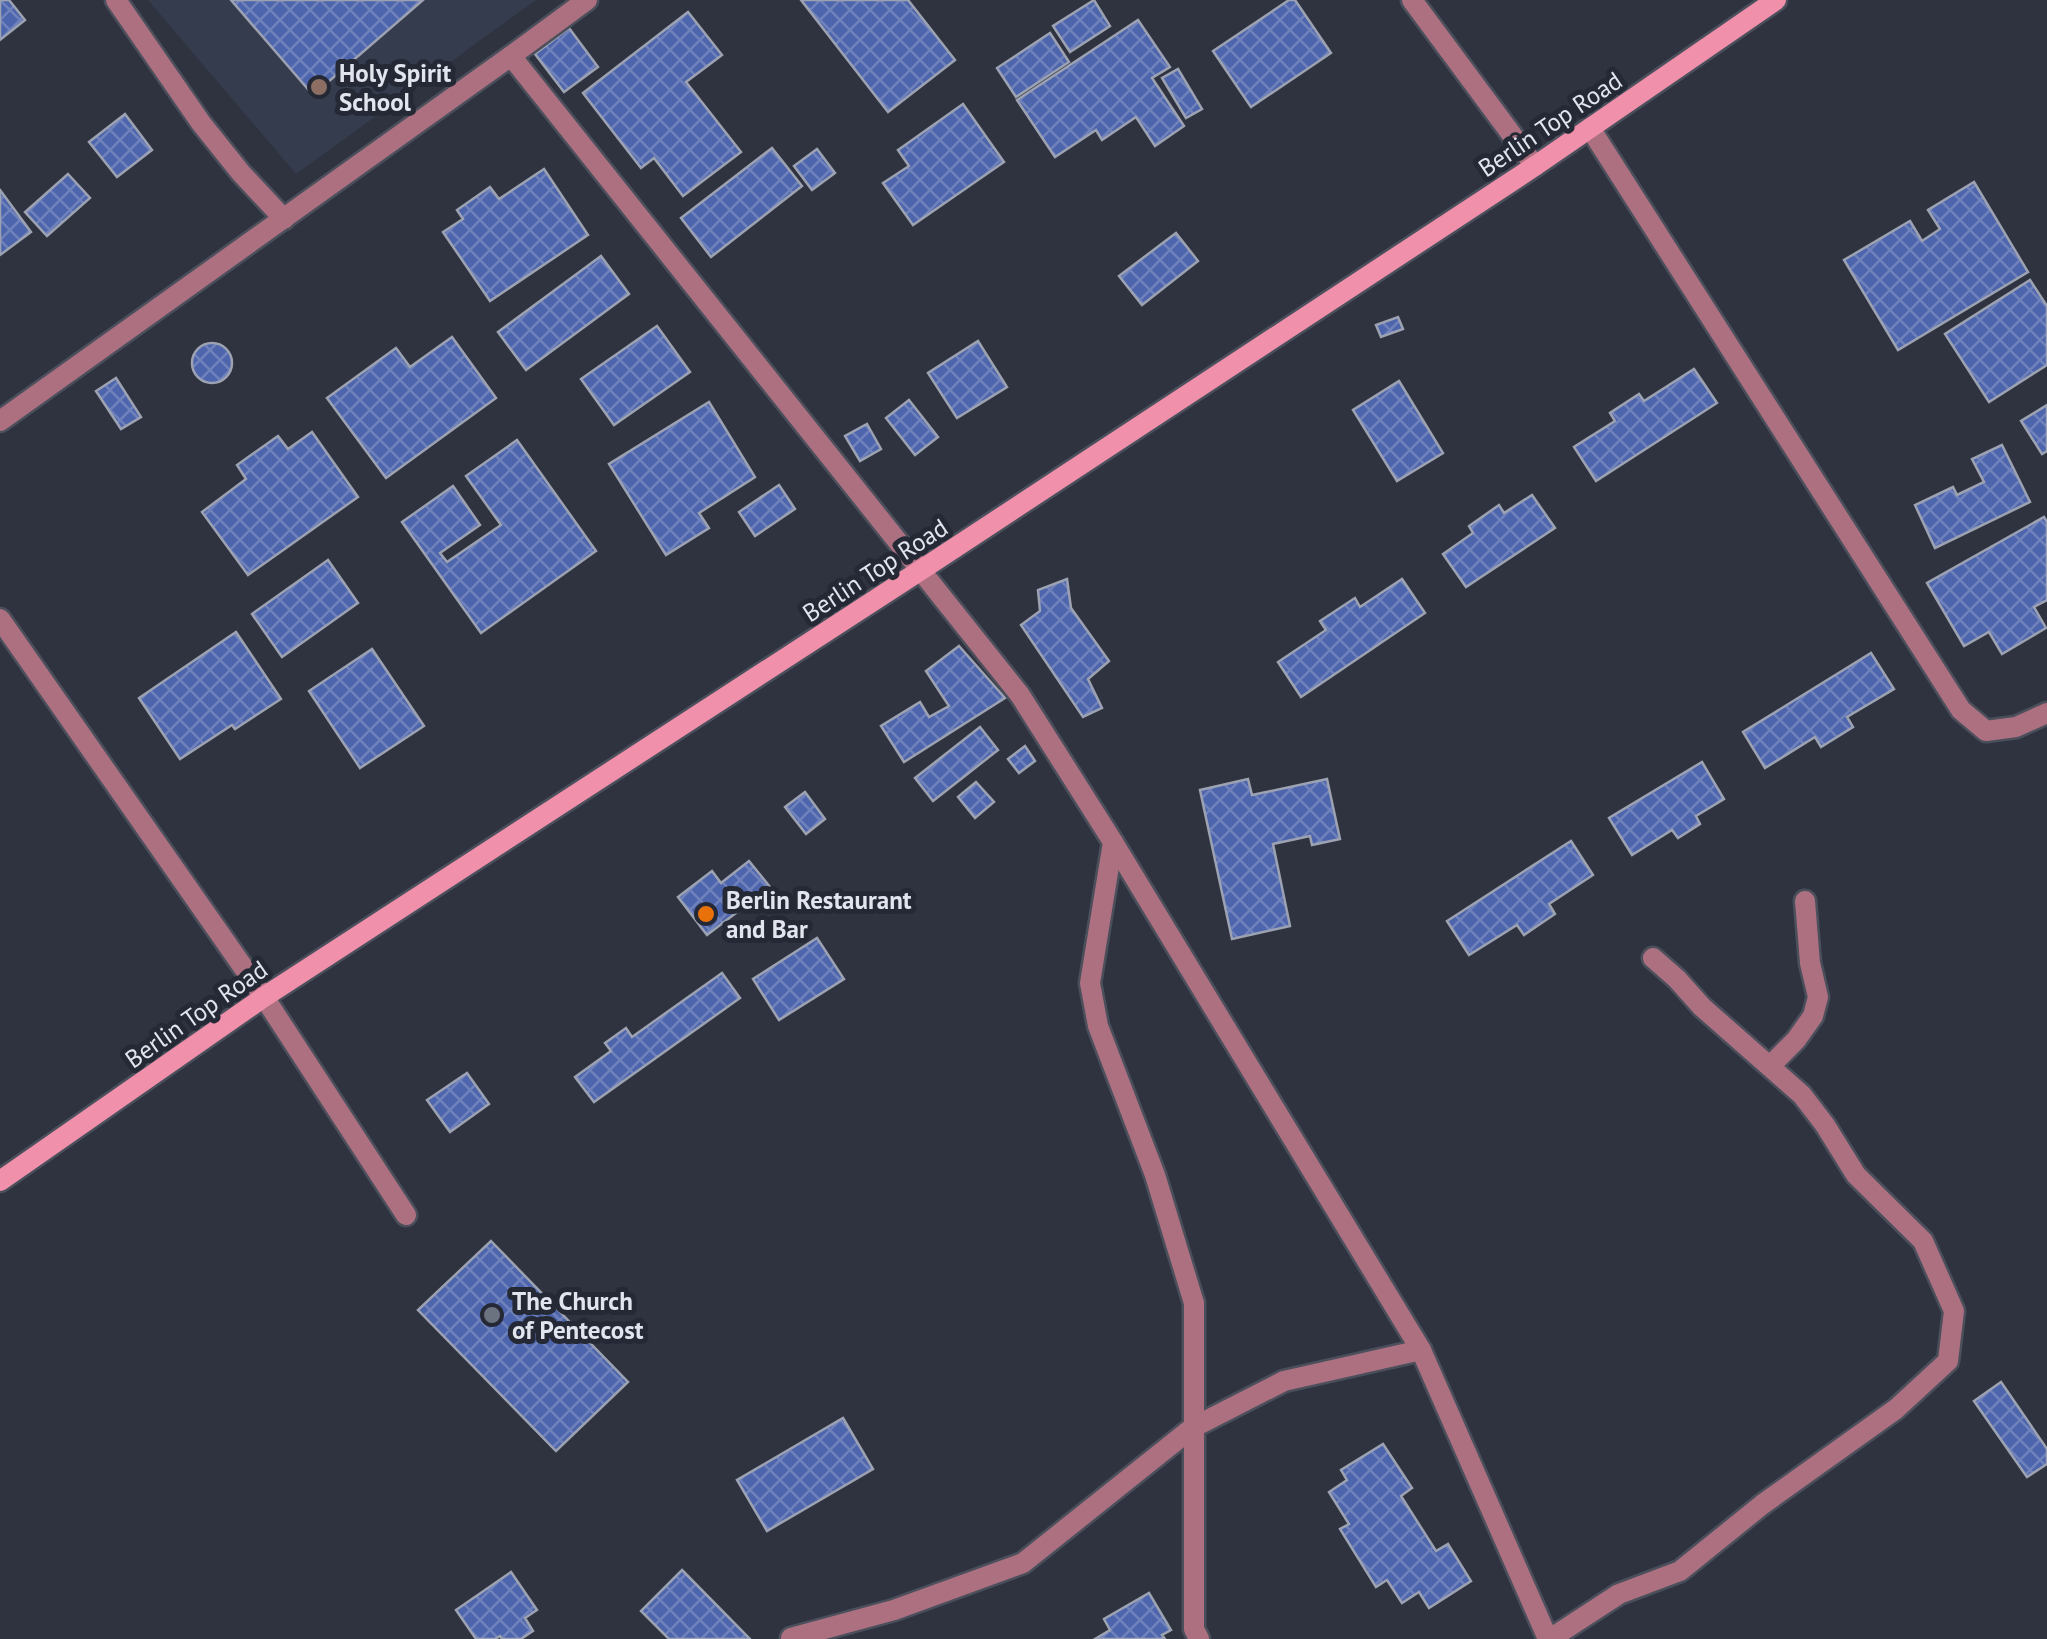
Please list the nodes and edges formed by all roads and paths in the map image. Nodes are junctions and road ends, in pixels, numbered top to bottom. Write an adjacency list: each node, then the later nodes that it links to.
1 (116, 0): 8 (street)
2 (587, 0): 5 (street)
3 (1412, 0): 7 (street)
4 (1776, 0): 6 (street, Berlin Top Road)
5 (512, 56): 8 (street); 10 (street)
6 (1590, 128): 7 (street, Berlin Top Road); 12 (street)
7 (1534, 166): 10 (street, Berlin Top Road)
8 (284, 219): 9 (street)
9 (0, 421)
10 (921, 570): 13 (street); 16 (street, Berlin Top Road)
11 (0, 620): 16 (street)
12 (2047, 712)
13 (1114, 842): 20 (street); 21 (street)
14 (1805, 901): 17 (street)
15 (1653, 958): 17 (street)
16 (264, 997): 18 (street, Berlin Top Road); 19 (street)
17 (1770, 1066): 24 (street)
18 (0, 1181)
19 (406, 1215)
20 (1420, 1350): 21 (street); 24 (street)
21 (1192, 1428): 22 (street); 23 (street)
22 (792, 1638)
23 (1198, 1639)
24 (1549, 1639)

